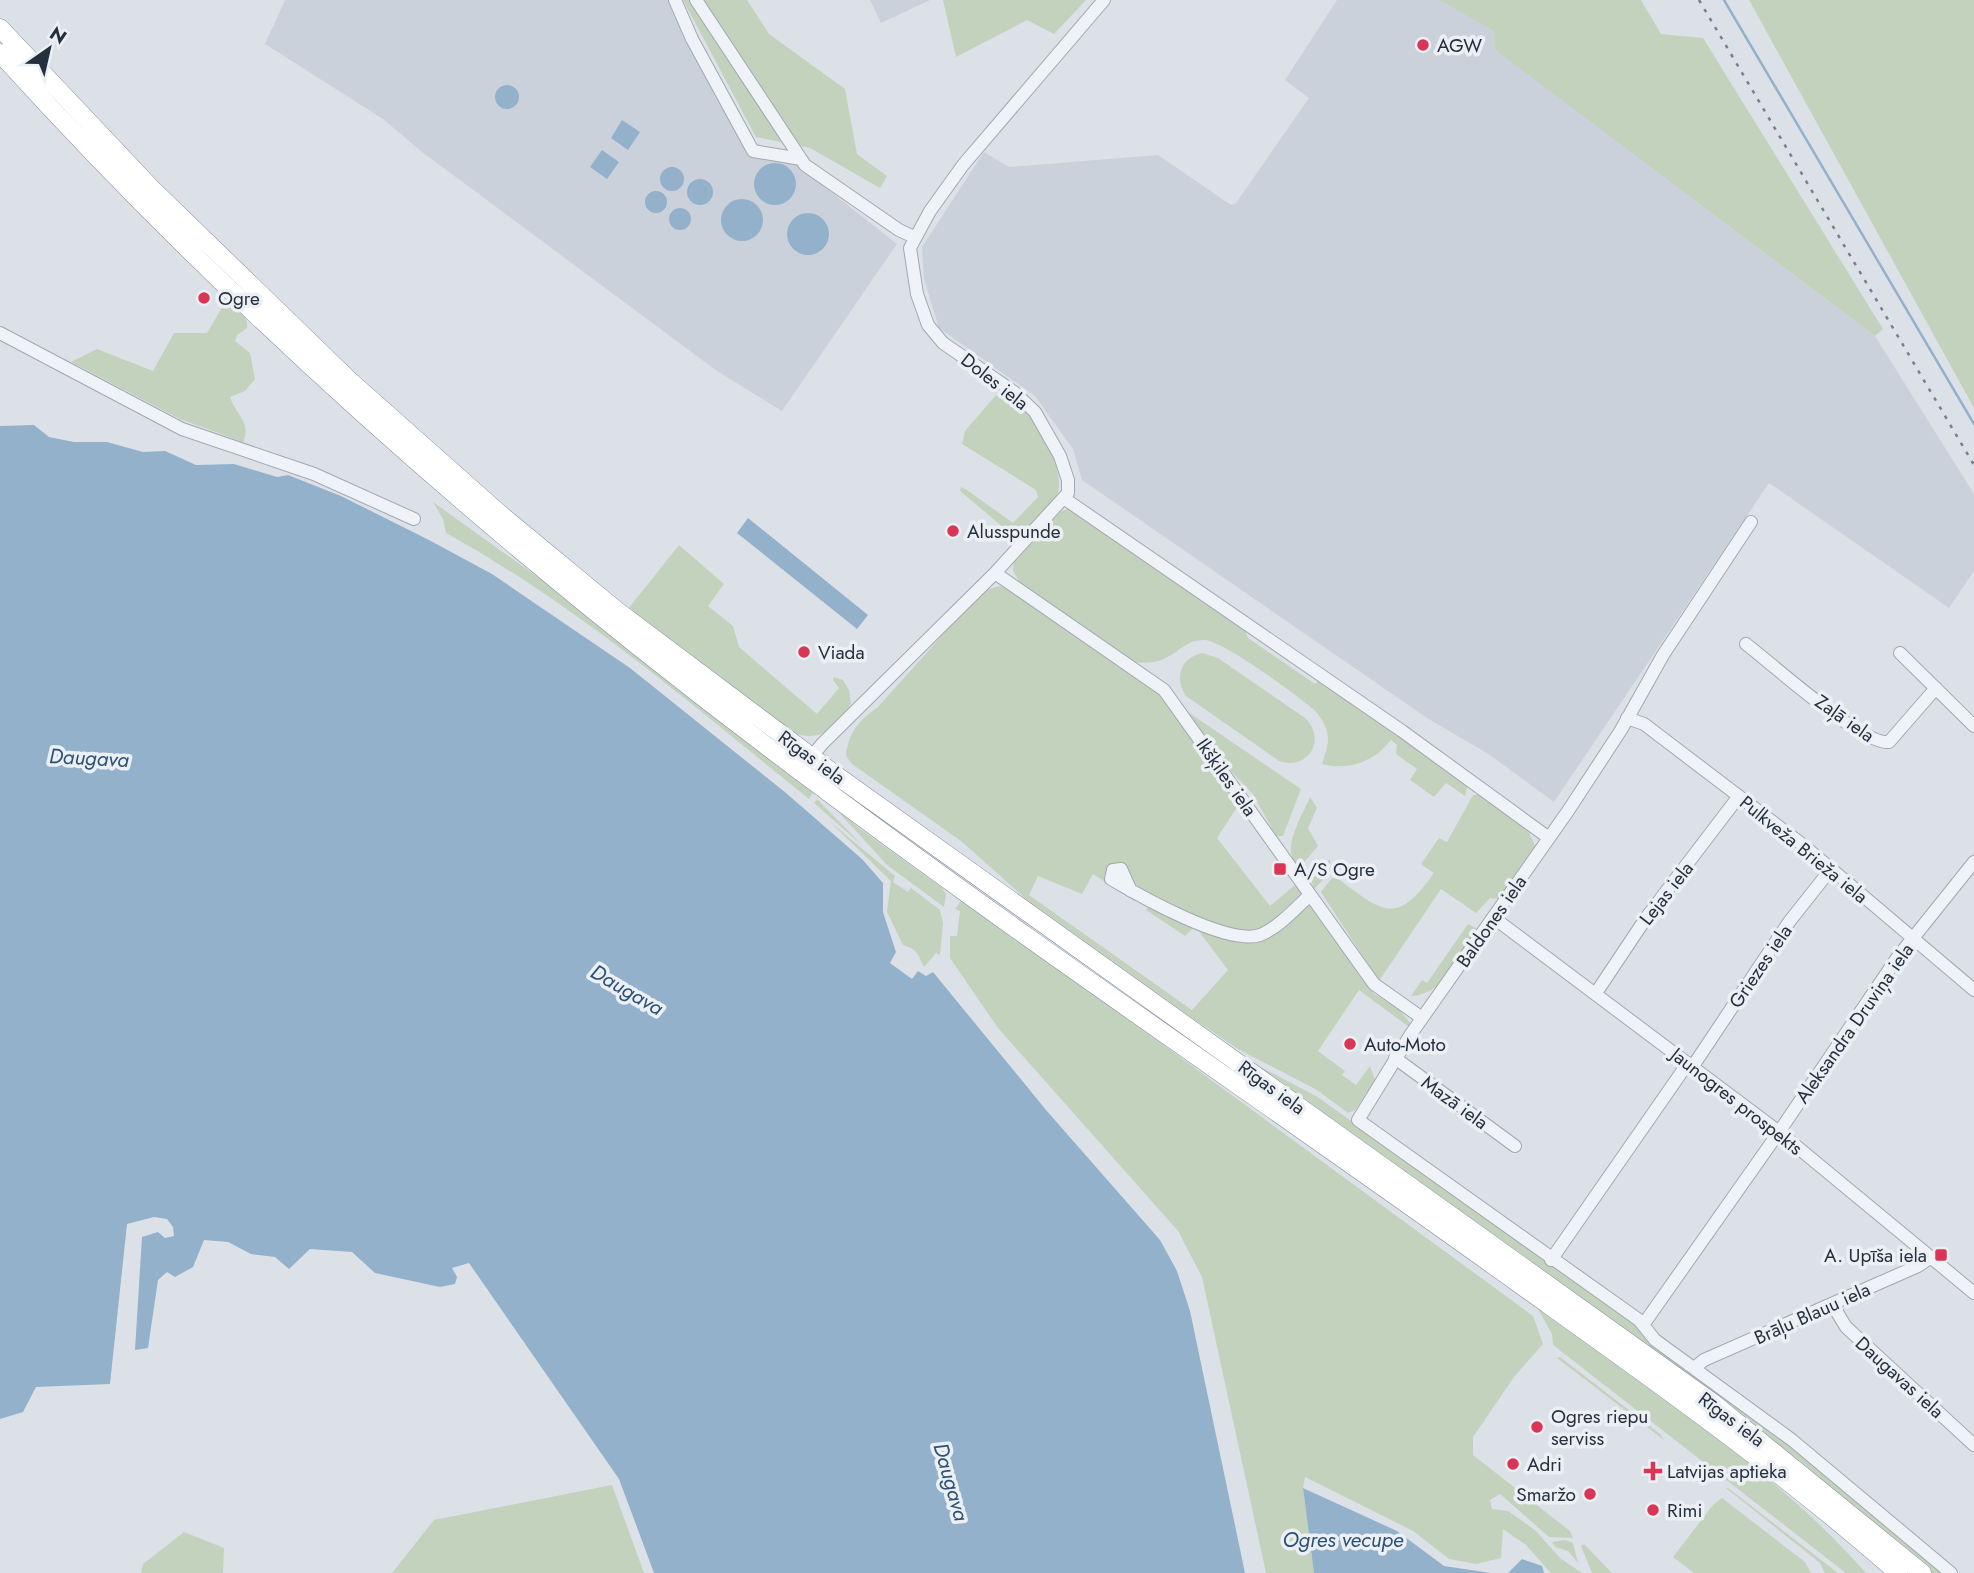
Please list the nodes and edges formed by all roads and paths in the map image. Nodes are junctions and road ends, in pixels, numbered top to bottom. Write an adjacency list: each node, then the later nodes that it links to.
1 (675, 0): 6 (street)
2 (696, 0): 6 (street)
3 (1104, 0): 7 (street)
4 (0, 29): 13 (highway)
5 (0, 53): 13 (highway)
6 (801, 159): 7 (street)
7 (914, 237): 9 (street, Doles iela)
8 (0, 333): 10 (street)
9 (1065, 499): 12 (street); 21 (street)
10 (414, 519)
11 (1751, 522): 17 (street, Baldones iela)
12 (995, 573): 19 (street); 25 (street, Ikšķiles iela)
13 (610, 615): 19 (highway, Rīgas iela)
14 (1746, 644): 16 (street, Zaļā iela)
15 (1900, 653): 16 (street)
16 (1936, 688): 18 (street)
17 (1627, 718): 20 (street, Pulkveža Brieža iela); 21 (street, Baldones iela)
18 (1974, 726)
19 (806, 764): 42 (highway, Rīgas iela); 43 (highway, Rīgas iela)
20 (1739, 796): 23 (street, Pulkveža Brieža iela); 29 (street, Lejas iela)
21 (1549, 838): 26 (street, Baldones iela)
22 (1974, 862): 27 (street, Aleksandra Druviņa iela)
23 (1831, 869): 27 (street, Pulkveža Brieža iela); 32 (street, Griezes iela)
24 (1131, 891): 25 (street)
25 (1310, 895): 30 (street, Ikšķiles iela)
26 (1494, 918): 29 (street, Jaunogres prospekts); 30 (street, Baldones iela)
27 (1913, 938): 28 (street, Pulkveža Brieža iela); 33 (street, Aleksandra Druviņa iela)
28 (1974, 990)
29 (1596, 993): 32 (street, Jaunogres prospekts)
30 (1422, 1018): 31 (street, Baldones iela)
31 (1395, 1058): 34 (street, Mazā iela); 36 (street, Baldones iela)
32 (1691, 1064): 33 (street, Jaunogres prospekts); 36 (street, Griezes iela)
33 (1779, 1132): 35 (street, Jaunogres prospekts); 39 (street, Aleksandra Druviņa iela)
34 (1515, 1146)
35 (1930, 1258): 37 (street, Jaunogres prospekts); 38 (street, Brāļu Blauu iela)
36 (1551, 1260): 39 (street, Rīgas iela)
37 (1974, 1293)
38 (1832, 1304): 40 (street, Brāļu Blauu iela); 41 (street, Daugavas iela)
39 (1643, 1325): 40 (street, Rīgas iela)
40 (1694, 1368): 44 (street, Rīgas iela)
41 (1974, 1445)
42 (1898, 1573)
43 (1922, 1573)
44 (1951, 1573)

